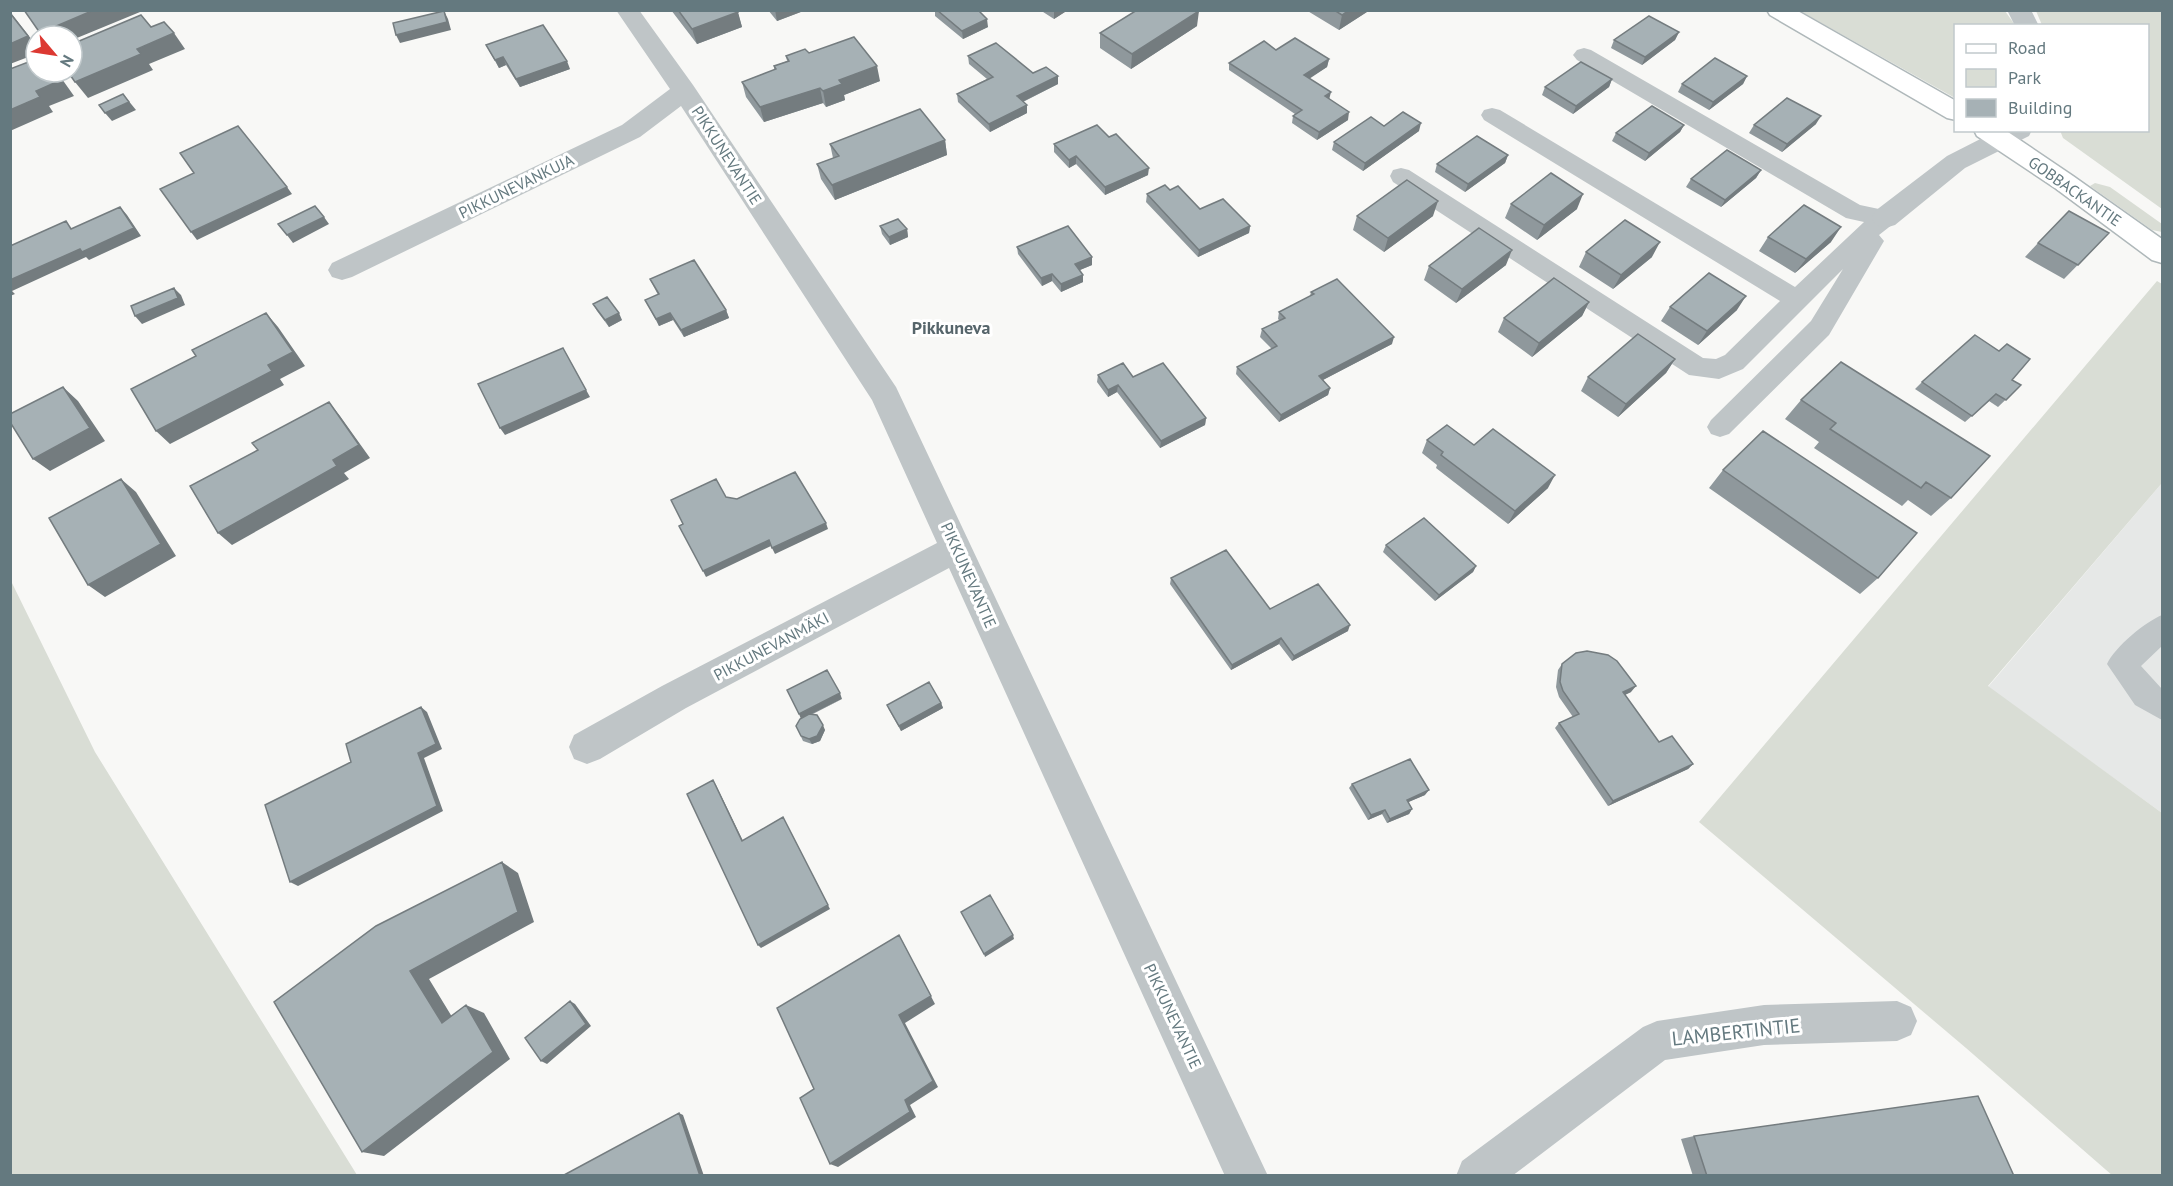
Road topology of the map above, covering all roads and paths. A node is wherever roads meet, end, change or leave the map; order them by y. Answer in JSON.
{"nodes":[{"id":1,"x":627,"y":10,"type":"edge"},
{"id":2,"x":1778,"y":10,"type":"edge"},
{"id":3,"x":2019,"y":10,"type":"edge"},
{"id":4,"x":2026,"y":24,"type":"edge"},
{"id":5,"x":1584,"y":55,"type":"dead end"},
{"id":6,"x":684,"y":91,"type":"junction"},
{"id":7,"x":1954,"y":111,"type":"edge"},
{"id":8,"x":1492,"y":115,"type":"dead end"},
{"id":9,"x":2002,"y":133,"type":"edge"},
{"id":10,"x":1401,"y":176,"type":"dead end"},
{"id":11,"x":1885,"y":218,"type":"junction"},
{"id":12,"x":2163,"y":253,"type":"edge"},
{"id":13,"x":342,"y":270,"type":"dead end"},
{"id":14,"x":1797,"y":300,"type":"junction"},
{"id":15,"x":1719,"y":427,"type":"dead end"},
{"id":16,"x":957,"y":548,"type":"junction"},
{"id":17,"x":2163,"y":628,"type":"edge"},
{"id":18,"x":2163,"y":706,"type":"edge"},
{"id":19,"x":587,"y":747,"type":"dead end"},
{"id":20,"x":1897,"y":1021,"type":"dead end"},
{"id":21,"x":1247,"y":1176,"type":"edge"},
{"id":22,"x":1477,"y":1176,"type":"edge"}],
"edges":[{"from":1,"to":6,"type":"street","name":"PIKKUNEVANTIE"},
{"from":2,"to":7,"type":"street"},
{"from":3,"to":4,"type":"street"},
{"from":5,"to":11,"type":"lane"},
{"from":6,"to":13,"type":"street","name":"PIKKUNEVANKUJA"},
{"from":6,"to":16,"type":"street","name":"PIKKUNEVANTIE"},
{"from":8,"to":14,"type":"lane"},
{"from":9,"to":11,"type":"street"},
{"from":9,"to":12,"type":"street","name":"GOBBACKANTIE"},
{"from":10,"to":14,"type":"lane"},
{"from":11,"to":14,"type":"lane"},
{"from":11,"to":15,"type":"lane"},
{"from":16,"to":19,"type":"street","name":"PIKKUNEVANMÄKI"},
{"from":16,"to":21,"type":"street","name":"PIKKUNEVANTIE"},
{"from":17,"to":18,"type":"lane"},
{"from":20,"to":22,"type":"street","name":"LAMBERTINTIE"}]}
